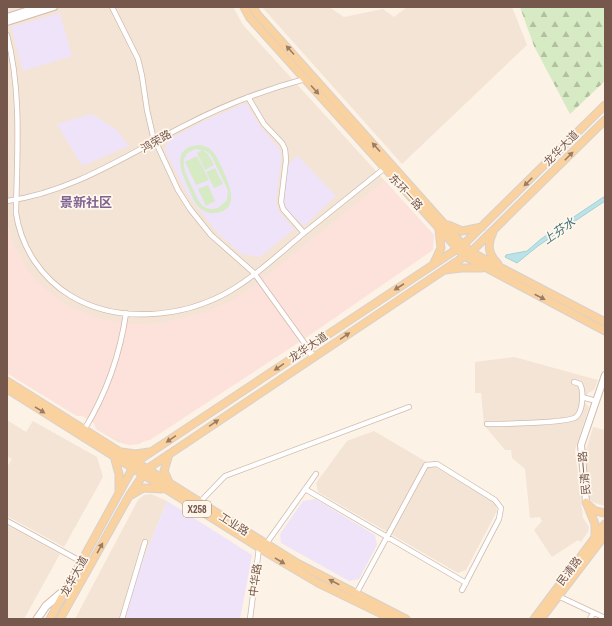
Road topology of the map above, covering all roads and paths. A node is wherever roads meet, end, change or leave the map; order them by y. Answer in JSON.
{"nodes":[{"id":1,"x":38,"y":7,"type":"edge"},
{"id":2,"x":54,"y":7,"type":"edge"},
{"id":3,"x":112,"y":7,"type":"edge"},
{"id":4,"x":244,"y":7,"type":"edge"},
{"id":5,"x":253,"y":7,"type":"edge"},
{"id":6,"x":7,"y":17,"type":"edge"},
{"id":7,"x":7,"y":22,"type":"edge"},
{"id":8,"x":7,"y":35,"type":"edge"},
{"id":9,"x":305,"y":79,"type":"junction"},
{"id":10,"x":248,"y":97,"type":"junction"},
{"id":11,"x":605,"y":105,"type":"edge"},
{"id":12,"x":605,"y":120,"type":"edge"},
{"id":13,"x":155,"y":142,"type":"junction"},
{"id":14,"x":391,"y":163,"type":"junction"},
{"id":15,"x":385,"y":168,"type":"junction"},
{"id":16,"x":16,"y":199,"type":"junction"},
{"id":17,"x":7,"y":201,"type":"edge"},
{"id":18,"x":441,"y":225,"type":"junction"},
{"id":19,"x":484,"y":226,"type":"junction"},
{"id":20,"x":496,"y":228,"type":"junction"},
{"id":21,"x":304,"y":233,"type":"junction"},
{"id":22,"x":460,"y":247,"type":"junction"},
{"id":23,"x":471,"y":252,"type":"junction"},
{"id":24,"x":464,"y":256,"type":"junction"},
{"id":25,"x":493,"y":262,"type":"junction"},
{"id":26,"x":432,"y":266,"type":"junction"},
{"id":27,"x":486,"y":269,"type":"junction"},
{"id":28,"x":442,"y":271,"type":"junction"},
{"id":29,"x":254,"y":273,"type":"junction"},
{"id":30,"x":126,"y":313,"type":"junction"},
{"id":31,"x":605,"y":322,"type":"edge"},
{"id":32,"x":605,"y":331,"type":"edge"},
{"id":33,"x":308,"y":348,"type":"junction"},
{"id":34,"x":313,"y":357,"type":"junction"},
{"id":35,"x":605,"y":375,"type":"edge"},
{"id":36,"x":7,"y":381,"type":"edge"},
{"id":37,"x":574,"y":382,"type":"dead end"},
{"id":38,"x":7,"y":389,"type":"edge"},
{"id":39,"x":582,"y":397,"type":"junction"},
{"id":40,"x":596,"y":401,"type":"junction"},
{"id":41,"x":410,"y":407,"type":"dead end"},
{"id":42,"x":487,"y":424,"type":"dead end"},
{"id":43,"x":84,"y":430,"type":"junction"},
{"id":44,"x":110,"y":447,"type":"junction"},
{"id":45,"x":153,"y":451,"type":"junction"},
{"id":46,"x":169,"y":454,"type":"junction"},
{"id":47,"x":114,"y":456,"type":"junction"},
{"id":48,"x":134,"y":465,"type":"junction"},
{"id":49,"x":144,"y":471,"type":"junction"},
{"id":50,"x":316,"y":474,"type":"dead end"},
{"id":51,"x":168,"y":487,"type":"junction"},
{"id":52,"x":305,"y":489,"type":"junction"},
{"id":53,"x":129,"y":496,"type":"junction"},
{"id":54,"x":118,"y":497,"type":"junction"},
{"id":55,"x":586,"y":502,"type":"junction"},
{"id":56,"x":199,"y":503,"type":"junction"},
{"id":57,"x":605,"y":513,"type":"edge"},
{"id":58,"x":7,"y":521,"type":"edge"},
{"id":59,"x":605,"y":524,"type":"edge"},
{"id":60,"x":387,"y":537,"type":"junction"},
{"id":61,"x":604,"y":537,"type":"edge"},
{"id":62,"x":594,"y":539,"type":"junction"},
{"id":63,"x":145,"y":542,"type":"dead end"},
{"id":64,"x":262,"y":546,"type":"junction"},
{"id":65,"x":82,"y":562,"type":"junction"},
{"id":66,"x":466,"y":582,"type":"junction"},
{"id":67,"x":68,"y":588,"type":"junction"},
{"id":68,"x":462,"y":590,"type":"dead end"},
{"id":69,"x":356,"y":594,"type":"junction"},
{"id":70,"x":558,"y":596,"type":"junction"},
{"id":71,"x":593,"y":612,"type":"junction"},
{"id":72,"x":605,"y":618,"type":"edge"},
{"id":73,"x":37,"y":619,"type":"edge"},
{"id":74,"x":50,"y":619,"type":"edge"},
{"id":75,"x":60,"y":619,"type":"edge"},
{"id":76,"x":122,"y":619,"type":"edge"},
{"id":77,"x":250,"y":619,"type":"edge"},
{"id":78,"x":392,"y":619,"type":"edge"},
{"id":79,"x":406,"y":619,"type":"edge"},
{"id":80,"x":534,"y":619,"type":"edge"},
{"id":81,"x":541,"y":619,"type":"edge"},
{"id":82,"x":590,"y":619,"type":"edge"}],
"edges":[{"from":1,"to":6,"type":"street"},
{"from":2,"to":7,"type":"street"},
{"from":3,"to":13,"type":"street"},
{"from":4,"to":9,"type":"main road","name":"东环一路"},
{"from":14,"to":5,"type":"main road","name":"东环一路","one_way":true},
{"from":8,"to":16,"type":"street"},
{"from":9,"to":10,"type":"street","name":"鸿荣路"},
{"from":9,"to":15,"type":"main road","name":"东环一路","one_way":true},
{"from":10,"to":13,"type":"street","name":"鸿荣路"},
{"from":10,"to":21,"type":"street"},
{"from":11,"to":19,"type":"main road","name":"龙华大道","one_way":true},
{"from":20,"to":12,"type":"main road","name":"龙华大道","one_way":true},
{"from":13,"to":16,"type":"street","name":"鸿荣路"},
{"from":13,"to":29,"type":"street"},
{"from":14,"to":15,"type":"street"},
{"from":14,"to":18,"type":"main road","name":"东环一路"},
{"from":15,"to":18,"type":"main road","name":"东环一路"},
{"from":15,"to":21,"type":"street"},
{"from":16,"to":17,"type":"street","name":"鸿荣路"},
{"from":16,"to":30,"type":"street"},
{"from":18,"to":19,"type":"main road"},
{"from":18,"to":22,"type":"main road","name":"东环一路"},
{"from":18,"to":26,"type":"main road"},
{"from":19,"to":22,"type":"main road","name":"龙华大道"},
{"from":20,"to":23,"type":"main road","name":"龙华大道"},
{"from":20,"to":25,"type":"main road"},
{"from":21,"to":29,"type":"street"},
{"from":22,"to":23,"type":"main road","name":"东环一路"},
{"from":22,"to":24,"type":"main road","name":"东环一路"},
{"from":22,"to":26,"type":"main road","name":"龙华大道"},
{"from":23,"to":24,"type":"main road","name":"龙华大道"},
{"from":23,"to":25,"type":"main road","name":"东环一路"},
{"from":24,"to":27,"type":"main road","name":"东环一路"},
{"from":24,"to":28,"type":"main road","name":"龙华大道"},
{"from":25,"to":31,"type":"main road","name":"东环一路"},
{"from":26,"to":33,"type":"main road","name":"龙华大道","one_way":true},
{"from":27,"to":28,"type":"main road"},
{"from":27,"to":32,"type":"main road","name":"东环一路","one_way":true},
{"from":34,"to":28,"type":"main road","name":"龙华大道","one_way":true},
{"from":29,"to":30,"type":"street"},
{"from":29,"to":33,"type":"street"},
{"from":30,"to":43,"type":"street"},
{"from":33,"to":34,"type":"street"},
{"from":33,"to":45,"type":"main road","name":"龙华大道","one_way":true},
{"from":46,"to":34,"type":"main road","name":"龙华大道","one_way":true},
{"from":35,"to":40,"type":"street","name":"民清一路"},
{"from":36,"to":43,"type":"main road","name":"工业路","number":"X258"},
{"from":37,"to":39,"type":"street"},
{"from":38,"to":47,"type":"main road","name":"工业路","number":"X258","one_way":true},
{"from":39,"to":40,"type":"street"},
{"from":39,"to":42,"type":"street"},
{"from":40,"to":55,"type":"street","name":"民清一路"},
{"from":41,"to":56,"type":"street"},
{"from":43,"to":44,"type":"main road","name":"工业路","number":"X258"},
{"from":44,"to":45,"type":"main road"},
{"from":44,"to":48,"type":"main road","name":"工业路","number":"X258"},
{"from":45,"to":48,"type":"main road","name":"龙华大道"},
{"from":46,"to":49,"type":"main road","name":"龙华大道"},
{"from":46,"to":51,"type":"main road"},
{"from":47,"to":48,"type":"main road","name":"工业路","number":"X258"},
{"from":47,"to":54,"type":"main road"},
{"from":48,"to":49,"type":"main road","name":"工业路","number":"X258"},
{"from":48,"to":54,"type":"main road","name":"龙华大道"},
{"from":49,"to":51,"type":"main road","name":"工业路","number":"X258"},
{"from":49,"to":53,"type":"main road","name":"龙华大道"},
{"from":50,"to":52,"type":"street"},
{"from":51,"to":53,"type":"main road"},
{"from":51,"to":56,"type":"main road","name":"工业路","number":"X258"},
{"from":51,"to":64,"type":"main road","name":"工业路","number":"X258"},
{"from":52,"to":60,"type":"street"},
{"from":52,"to":64,"type":"street"},
{"from":75,"to":53,"type":"main road","name":"龙华大道","one_way":true},
{"from":54,"to":65,"type":"main road","name":"龙华大道"},
{"from":55,"to":57,"type":"main road"},
{"from":55,"to":62,"type":"main road"},
{"from":56,"to":64,"type":"main road","name":"工业路","number":"X258"},
{"from":58,"to":65,"type":"street"},
{"from":59,"to":62,"type":"main road","name":"民清路"},
{"from":60,"to":66,"type":"street"},
{"from":60,"to":66,"type":"street"},
{"from":60,"to":69,"type":"street"},
{"from":61,"to":70,"type":"main road","name":"民清路"},
{"from":62,"to":80,"type":"main road","name":"民清路"},
{"from":63,"to":76,"type":"street"},
{"from":69,"to":64,"type":"main road","name":"工业路","number":"X258","one_way":true},
{"from":64,"to":77,"type":"street","name":"中华路"},
{"from":64,"to":78,"type":"main road","name":"工业路","number":"X258","one_way":true},
{"from":65,"to":67,"type":"main road","name":"龙华大道"},
{"from":66,"to":68,"type":"street"},
{"from":67,"to":73,"type":"main road"},
{"from":67,"to":74,"type":"main road","name":"龙华大道"},
{"from":69,"to":79,"type":"main road","name":"工业路","number":"X258"},
{"from":70,"to":71,"type":"street"},
{"from":70,"to":81,"type":"main road","name":"民清路"},
{"from":71,"to":72,"type":"street"},
{"from":71,"to":82,"type":"street"}]}
